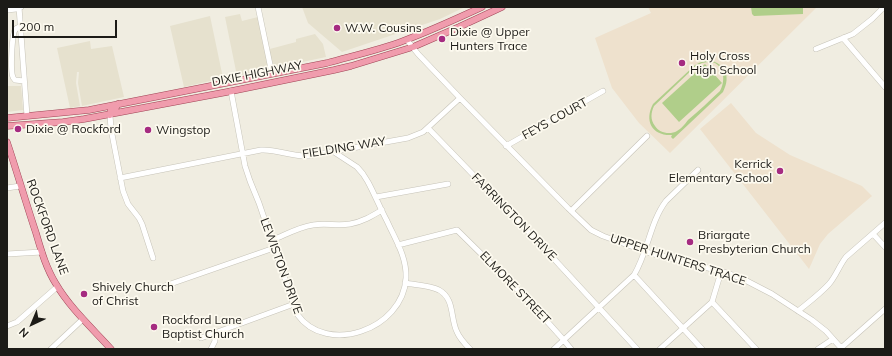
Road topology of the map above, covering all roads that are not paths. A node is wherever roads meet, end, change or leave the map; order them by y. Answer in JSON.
{"nodes":[{"id":1,"x":20,"y":7,"type":"edge"},
{"id":2,"x":258,"y":7,"type":"edge"},
{"id":3,"x":482,"y":7,"type":"edge"},
{"id":4,"x":496,"y":7,"type":"edge"},
{"id":5,"x":502,"y":7,"type":"edge"},
{"id":6,"x":884,"y":7,"type":"edge"},
{"id":7,"x":7,"y":10,"type":"edge"},
{"id":8,"x":484,"y":15,"type":"junction"},
{"id":9,"x":20,"y":27,"type":"junction"},
{"id":10,"x":843,"y":38,"type":"junction"},
{"id":11,"x":407,"y":40,"type":"junction"},
{"id":12,"x":413,"y":47,"type":"junction"},
{"id":13,"x":816,"y":50,"type":"dead end"},
{"id":14,"x":272,"y":74,"type":"junction"},
{"id":15,"x":238,"y":80,"type":"junction"},
{"id":16,"x":24,"y":81,"type":"junction"},
{"id":17,"x":250,"y":87,"type":"junction"},
{"id":18,"x":885,"y":87,"type":"edge"},
{"id":19,"x":231,"y":91,"type":"junction"},
{"id":20,"x":604,"y":91,"type":"dead end"},
{"id":21,"x":460,"y":98,"type":"junction"},
{"id":22,"x":118,"y":104,"type":"junction"},
{"id":23,"x":110,"y":115,"type":"junction"},
{"id":24,"x":27,"y":116,"type":"junction"},
{"id":25,"x":7,"y":118,"type":"edge"},
{"id":26,"x":7,"y":126,"type":"edge"},
{"id":27,"x":428,"y":128,"type":"junction"},
{"id":28,"x":647,"y":136,"type":"dead end"},
{"id":29,"x":7,"y":142,"type":"edge"},
{"id":30,"x":506,"y":146,"type":"junction"},
{"id":31,"x":334,"y":152,"type":"junction"},
{"id":32,"x":243,"y":153,"type":"junction"},
{"id":33,"x":698,"y":170,"type":"dead end"},
{"id":34,"x":120,"y":178,"type":"junction"},
{"id":35,"x":448,"y":184,"type":"dead end"},
{"id":36,"x":20,"y":186,"type":"junction"},
{"id":37,"x":7,"y":188,"type":"edge"},
{"id":38,"x":376,"y":197,"type":"junction"},
{"id":39,"x":382,"y":210,"type":"junction"},
{"id":40,"x":571,"y":211,"type":"junction"},
{"id":41,"x":885,"y":223,"type":"edge"},
{"id":42,"x":873,"y":234,"type":"junction"},
{"id":43,"x":272,"y":240,"type":"junction"},
{"id":44,"x":398,"y":245,"type":"junction"},
{"id":45,"x":885,"y":247,"type":"edge"},
{"id":46,"x":274,"y":248,"type":"junction"},
{"id":47,"x":645,"y":251,"type":"junction"},
{"id":48,"x":42,"y":252,"type":"junction"},
{"id":49,"x":7,"y":254,"type":"edge"},
{"id":50,"x":153,"y":258,"type":"dead end"},
{"id":51,"x":721,"y":272,"type":"junction"},
{"id":52,"x":634,"y":275,"type":"junction"},
{"id":53,"x":405,"y":284,"type":"junction"},
{"id":54,"x":57,"y":287,"type":"junction"},
{"id":55,"x":156,"y":289,"type":"dead end"},
{"id":56,"x":712,"y":302,"type":"junction"},
{"id":57,"x":294,"y":304,"type":"junction"},
{"id":58,"x":599,"y":308,"type":"junction"},
{"id":59,"x":885,"y":309,"type":"edge"},
{"id":60,"x":798,"y":311,"type":"junction"},
{"id":61,"x":83,"y":319,"type":"junction"},
{"id":62,"x":7,"y":326,"type":"edge"},
{"id":63,"x":683,"y":328,"type":"junction"},
{"id":64,"x":214,"y":333,"type":"junction"},
{"id":65,"x":200,"y":338,"type":"dead end"},
{"id":66,"x":833,"y":339,"type":"junction"},
{"id":67,"x":564,"y":340,"type":"junction"},
{"id":68,"x":842,"y":348,"type":"edge"},
{"id":69,"x":51,"y":349,"type":"edge"},
{"id":70,"x":111,"y":349,"type":"edge"},
{"id":71,"x":212,"y":349,"type":"edge"},
{"id":72,"x":470,"y":349,"type":"edge"},
{"id":73,"x":554,"y":349,"type":"edge"},
{"id":74,"x":571,"y":349,"type":"edge"},
{"id":75,"x":637,"y":349,"type":"edge"},
{"id":76,"x":660,"y":349,"type":"edge"},
{"id":77,"x":702,"y":349,"type":"edge"},
{"id":78,"x":756,"y":349,"type":"edge"},
{"id":79,"x":818,"y":349,"type":"edge"}],
"edges":[{"from":1,"to":7,"type":"street"},
{"from":1,"to":9,"type":"street"},
{"from":2,"to":14,"type":"street"},
{"from":3,"to":11,"type":"main road","name":"DIXIE HIGHWAY"},
{"from":4,"to":8,"type":"main road"},
{"from":5,"to":8,"type":"main road","name":"DIXIE HIGHWAY"},
{"from":6,"to":10,"type":"street"},
{"from":8,"to":12,"type":"main road","name":"DIXIE HIGHWAY"},
{"from":9,"to":16,"type":"street"},
{"from":9,"to":16,"type":"street"},
{"from":10,"to":13,"type":"street"},
{"from":10,"to":18,"type":"street"},
{"from":11,"to":12,"type":"street","name":"UPPER HUNTERS TRACE"},
{"from":11,"to":14,"type":"main road","name":"DIXIE HIGHWAY"},
{"from":12,"to":17,"type":"main road","name":"DIXIE HIGHWAY"},
{"from":12,"to":21,"type":"street","name":"UPPER HUNTERS TRACE"},
{"from":14,"to":15,"type":"main road","name":"DIXIE HIGHWAY"},
{"from":14,"to":17,"type":"main road"},
{"from":15,"to":19,"type":"main road"},
{"from":15,"to":22,"type":"main road","name":"DIXIE HIGHWAY"},
{"from":16,"to":24,"type":"street"},
{"from":17,"to":19,"type":"main road","name":"DIXIE HIGHWAY"},
{"from":19,"to":23,"type":"main road","name":"DIXIE HIGHWAY"},
{"from":19,"to":32,"type":"street","name":"LEWISTON DRIVE"},
{"from":20,"to":30,"type":"street","name":"FEYS COURT"},
{"from":21,"to":27,"type":"street","name":"FIELDING WAY"},
{"from":21,"to":30,"type":"street","name":"UPPER HUNTERS TRACE"},
{"from":22,"to":23,"type":"main road"},
{"from":22,"to":24,"type":"main road","name":"DIXIE HIGHWAY"},
{"from":23,"to":26,"type":"main road","name":"DIXIE HIGHWAY"},
{"from":23,"to":34,"type":"street"},
{"from":24,"to":25,"type":"main road","name":"DIXIE HIGHWAY"},
{"from":27,"to":31,"type":"street","name":"FIELDING WAY"},
{"from":27,"to":58,"type":"street","name":"FARRINGTON DRIVE"},
{"from":28,"to":40,"type":"street"},
{"from":29,"to":36,"type":"main road","name":"ROCKFORD LANE"},
{"from":30,"to":40,"type":"street","name":"UPPER HUNTERS TRACE"},
{"from":31,"to":32,"type":"street","name":"FIELDING WAY"},
{"from":31,"to":38,"type":"street","name":"LEWISTON DRIVE"},
{"from":32,"to":34,"type":"street","name":"FIELDING WAY"},
{"from":32,"to":43,"type":"street","name":"LEWISTON DRIVE"},
{"from":33,"to":47,"type":"street"},
{"from":34,"to":50,"type":"street"},
{"from":35,"to":38,"type":"street"},
{"from":36,"to":37,"type":"street"},
{"from":36,"to":48,"type":"main road","name":"ROCKFORD LANE"},
{"from":38,"to":39,"type":"street","name":"LEWISTON DRIVE"},
{"from":39,"to":43,"type":"street"},
{"from":39,"to":44,"type":"street","name":"LEWISTON DRIVE"},
{"from":40,"to":47,"type":"street","name":"UPPER HUNTERS TRACE"},
{"from":41,"to":42,"type":"street"},
{"from":42,"to":45,"type":"street"},
{"from":42,"to":60,"type":"street"},
{"from":43,"to":46,"type":"street","name":"LEWISTON DRIVE"},
{"from":44,"to":53,"type":"street","name":"LEWISTON DRIVE"},
{"from":44,"to":67,"type":"street","name":"ELMORE STREET"},
{"from":46,"to":55,"type":"street"},
{"from":46,"to":57,"type":"street","name":"LEWISTON DRIVE"},
{"from":47,"to":51,"type":"street","name":"UPPER HUNTERS TRACE"},
{"from":47,"to":52,"type":"street"},
{"from":48,"to":49,"type":"street"},
{"from":48,"to":54,"type":"main road","name":"ROCKFORD LANE"},
{"from":51,"to":56,"type":"street"},
{"from":51,"to":60,"type":"street","name":"UPPER HUNTERS TRACE"},
{"from":52,"to":58,"type":"street"},
{"from":52,"to":63,"type":"street"},
{"from":53,"to":57,"type":"street","name":"LEWISTON DRIVE"},
{"from":53,"to":72,"type":"street"},
{"from":54,"to":61,"type":"main road","name":"ROCKFORD LANE"},
{"from":54,"to":62,"type":"street"},
{"from":56,"to":63,"type":"street"},
{"from":56,"to":78,"type":"street"},
{"from":57,"to":64,"type":"street"},
{"from":58,"to":67,"type":"street"},
{"from":58,"to":75,"type":"street","name":"FARRINGTON DRIVE"},
{"from":59,"to":68,"type":"street"},
{"from":60,"to":66,"type":"street","name":"UPPER HUNTERS TRACE"},
{"from":61,"to":69,"type":"street"},
{"from":61,"to":70,"type":"main road","name":"ROCKFORD LANE"},
{"from":63,"to":76,"type":"street"},
{"from":63,"to":77,"type":"street"},
{"from":64,"to":65,"type":"street"},
{"from":64,"to":71,"type":"street"},
{"from":66,"to":68,"type":"street","name":"UPPER HUNTERS TRACE"},
{"from":66,"to":79,"type":"street"},
{"from":67,"to":73,"type":"street"},
{"from":67,"to":74,"type":"street","name":"ELMORE STREET"}]}
